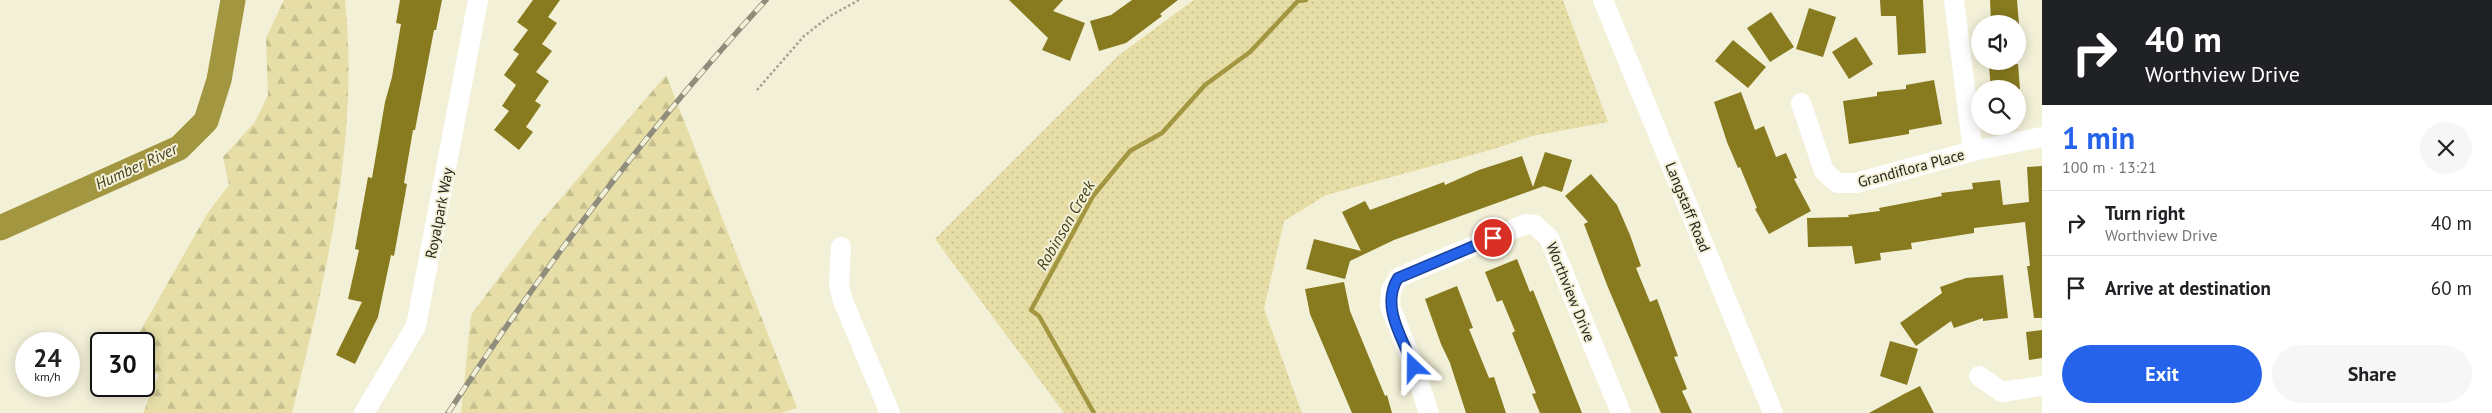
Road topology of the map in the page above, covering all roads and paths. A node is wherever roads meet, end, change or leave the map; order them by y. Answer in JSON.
{"nodes":[{"id":1,"x":478,"y":0,"type":"edge"},
{"id":2,"x":859,"y":0,"type":"edge"},
{"id":3,"x":1603,"y":0,"type":"edge"},
{"id":4,"x":1954,"y":0,"type":"edge"},
{"id":5,"x":757,"y":90,"type":"dead end"},
{"id":6,"x":1801,"y":104,"type":"dead end"},
{"id":7,"x":2042,"y":137,"type":"edge"},
{"id":8,"x":1973,"y":152,"type":"junction"},
{"id":9,"x":841,"y":247,"type":"dead end"},
{"id":10,"x":1979,"y":376,"type":"dead end"},
{"id":11,"x":2042,"y":386,"type":"edge"},
{"id":12,"x":364,"y":413,"type":"edge"},
{"id":13,"x":890,"y":413,"type":"edge"},
{"id":14,"x":1430,"y":413,"type":"edge"},
{"id":15,"x":1621,"y":413,"type":"edge"},
{"id":16,"x":1773,"y":413,"type":"edge"}],
"edges":[{"from":1,"to":12,"type":"street","name":"Royalpark Way"},
{"from":2,"to":5,"type":"path"},
{"from":3,"to":16,"type":"street","name":"Langstaff Road"},
{"from":4,"to":8,"type":"street"},
{"from":6,"to":8,"type":"street","name":"Grandiflora Place"},
{"from":7,"to":8,"type":"street","name":"Grandiflora Place"},
{"from":9,"to":13,"type":"street"},
{"from":10,"to":11,"type":"street"},
{"from":14,"to":15,"type":"street","name":"Worthview Drive"}]}
